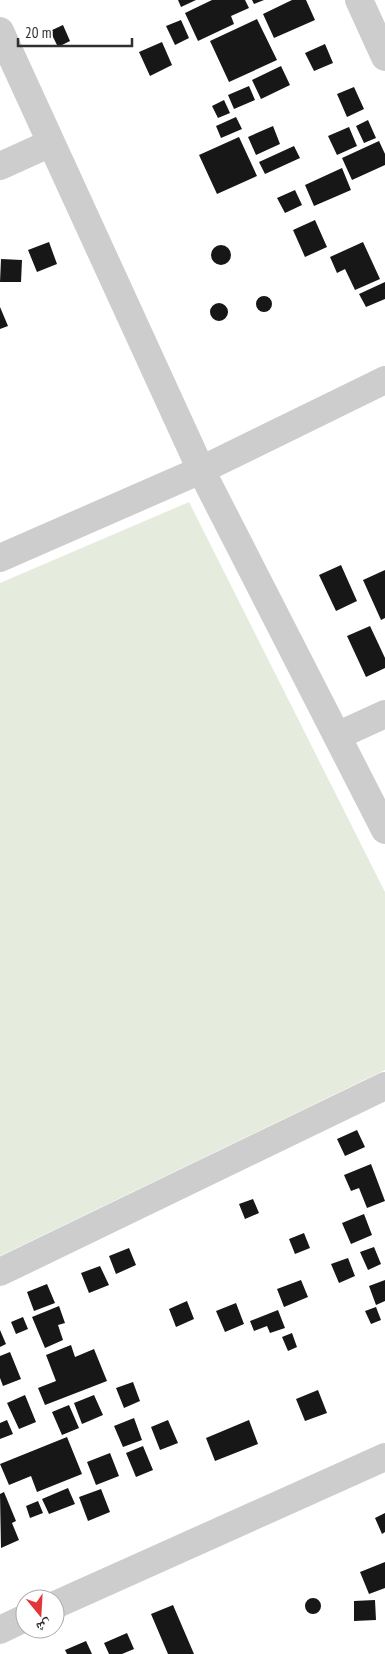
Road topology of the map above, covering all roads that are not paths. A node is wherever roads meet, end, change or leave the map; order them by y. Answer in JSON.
{"nodes":[{"id":1,"x":360,"y":0,"type":"edge"},
{"id":2,"x":0,"y":31,"type":"edge"},
{"id":3,"x":385,"y":57,"type":"edge"},
{"id":4,"x":51,"y":143,"type":"junction"},
{"id":5,"x":0,"y":166,"type":"edge"},
{"id":6,"x":385,"y":380,"type":"edge"},
{"id":7,"x":202,"y":470,"type":"junction"},
{"id":8,"x":0,"y":558,"type":"edge"},
{"id":9,"x":385,"y":714,"type":"edge"},
{"id":10,"x":337,"y":736,"type":"junction"},
{"id":11,"x":385,"y":830,"type":"edge"},
{"id":12,"x":385,"y":1086,"type":"edge"},
{"id":13,"x":0,"y":1272,"type":"edge"},
{"id":14,"x":385,"y":1457,"type":"edge"},
{"id":15,"x":65,"y":1601,"type":"edge"},
{"id":16,"x":15,"y":1623,"type":"edge"},
{"id":17,"x":0,"y":1630,"type":"edge"}],
"edges":[{"from":1,"to":3,"type":"street"},
{"from":2,"to":4,"type":"street"},
{"from":4,"to":5,"type":"street"},
{"from":4,"to":7,"type":"street"},
{"from":6,"to":7,"type":"street"},
{"from":7,"to":8,"type":"street"},
{"from":7,"to":10,"type":"street"},
{"from":9,"to":10,"type":"street"},
{"from":10,"to":11,"type":"street"},
{"from":12,"to":13,"type":"street"},
{"from":14,"to":15,"type":"street"},
{"from":16,"to":17,"type":"street"}]}
